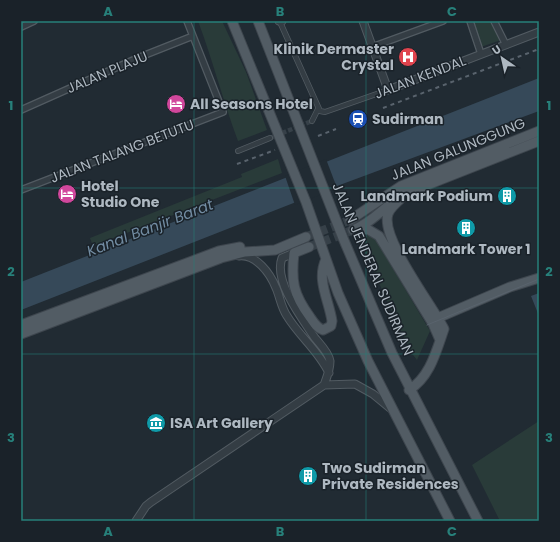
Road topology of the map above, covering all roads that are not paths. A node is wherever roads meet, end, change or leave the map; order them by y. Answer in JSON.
{"nodes":[{"id":1,"x":34,"y":21,"type":"edge"},
{"id":2,"x":187,"y":21,"type":"edge"},
{"id":3,"x":232,"y":21,"type":"edge"},
{"id":4,"x":258,"y":21,"type":"edge"},
{"id":5,"x":280,"y":21,"type":"edge"},
{"id":6,"x":363,"y":21,"type":"edge"},
{"id":7,"x":443,"y":21,"type":"edge"},
{"id":8,"x":470,"y":21,"type":"edge"},
{"id":9,"x":494,"y":21,"type":"edge"},
{"id":10,"x":427,"y":24,"type":"edge"},
{"id":11,"x":21,"y":27,"type":"edge"},
{"id":12,"x":539,"y":32,"type":"edge"},
{"id":13,"x":193,"y":36,"type":"junction"},
{"id":14,"x":506,"y":45,"type":"junction"},
{"id":15,"x":372,"y":47,"type":"junction"},
{"id":16,"x":481,"y":54,"type":"junction"},
{"id":17,"x":388,"y":90,"type":"junction"},
{"id":18,"x":21,"y":110,"type":"edge"},
{"id":19,"x":320,"y":111,"type":"junction"},
{"id":20,"x":312,"y":122,"type":"tunnel mouth"},
{"id":21,"x":539,"y":131,"type":"edge"},
{"id":22,"x":270,"y":138,"type":"tunnel mouth"},
{"id":23,"x":539,"y":141,"type":"edge"},
{"id":24,"x":238,"y":151,"type":"dead end"},
{"id":25,"x":21,"y":190,"type":"edge"},
{"id":26,"x":407,"y":193,"type":"junction"},
{"id":27,"x":350,"y":220,"type":"tunnel mouth"},
{"id":28,"x":306,"y":237,"type":"tunnel mouth"},
{"id":29,"x":285,"y":246,"type":"junction"},
{"id":30,"x":309,"y":248,"type":"tunnel mouth"},
{"id":31,"x":294,"y":253,"type":"junction"},
{"id":32,"x":207,"y":255,"type":"junction"},
{"id":33,"x":221,"y":258,"type":"junction"},
{"id":34,"x":326,"y":259,"type":"junction"},
{"id":35,"x":539,"y":278,"type":"edge"},
{"id":36,"x":434,"y":319,"type":"junction"},
{"id":37,"x":21,"y":325,"type":"edge"},
{"id":38,"x":21,"y":334,"type":"edge"},
{"id":39,"x":329,"y":373,"type":"junction"},
{"id":40,"x":324,"y":385,"type":"junction"},
{"id":41,"x":409,"y":390,"type":"junction"},
{"id":42,"x":390,"y":408,"type":"junction"},
{"id":43,"x":136,"y":521,"type":"edge"},
{"id":44,"x":450,"y":521,"type":"edge"},
{"id":45,"x":478,"y":521,"type":"edge"}],
"edges":[{"from":1,"to":11,"type":"street"},
{"from":2,"to":13,"type":"street"},
{"from":3,"to":34,"type":"main road"},
{"from":4,"to":41,"type":"main road","name":"JALAN JENDERAL SUDIRMAN"},
{"from":5,"to":19,"type":"street"},
{"from":6,"to":15,"type":"street"},
{"from":7,"to":10,"type":"street"},
{"from":8,"to":16,"type":"street"},
{"from":9,"to":14,"type":"street"},
{"from":10,"to":15,"type":"street"},
{"from":12,"to":14,"type":"street","name":"JALAN KENDAL"},
{"from":13,"to":18,"type":"street","name":"JALAN PLAJU"},
{"from":13,"to":25,"type":"street","name":"JALAN TALANG BETUTU"},
{"from":14,"to":16,"type":"street","name":"JALAN KENDAL"},
{"from":15,"to":17,"type":"street"},
{"from":16,"to":17,"type":"street","name":"JALAN KENDAL"},
{"from":17,"to":19,"type":"street","name":"JALAN KENDAL"},
{"from":19,"to":20,"type":"street"},
{"from":21,"to":27,"type":"main road","name":"JALAN GALUNGGUNG"},
{"from":22,"to":24,"type":"street"},
{"from":23,"to":26,"type":"main road","name":"JALAN GALUNGGUNG"},
{"from":26,"to":36,"type":"main road","name":"JALAN GALUNGGUNG"},
{"from":26,"to":36,"type":"main road","name":"JALAN GALUNGGUNG"},
{"from":28,"to":29,"type":"main road"},
{"from":29,"to":32,"type":"main road"},
{"from":29,"to":33,"type":"main road"},
{"from":30,"to":31,"type":"main road"},
{"from":31,"to":34,"type":"main road"},
{"from":31,"to":39,"type":"street"},
{"from":32,"to":33,"type":"street"},
{"from":32,"to":37,"type":"main road"},
{"from":33,"to":38,"type":"main road"},
{"from":33,"to":39,"type":"street"},
{"from":34,"to":42,"type":"main road"},
{"from":35,"to":36,"type":"main road"},
{"from":36,"to":41,"type":"main road","name":"JALAN GALUNGGUNG"},
{"from":39,"to":40,"type":"street"},
{"from":40,"to":42,"type":"street"},
{"from":40,"to":43,"type":"street"},
{"from":41,"to":45,"type":"main road","name":"JALAN JENDERAL SUDIRMAN"},
{"from":42,"to":44,"type":"main road"}]}
